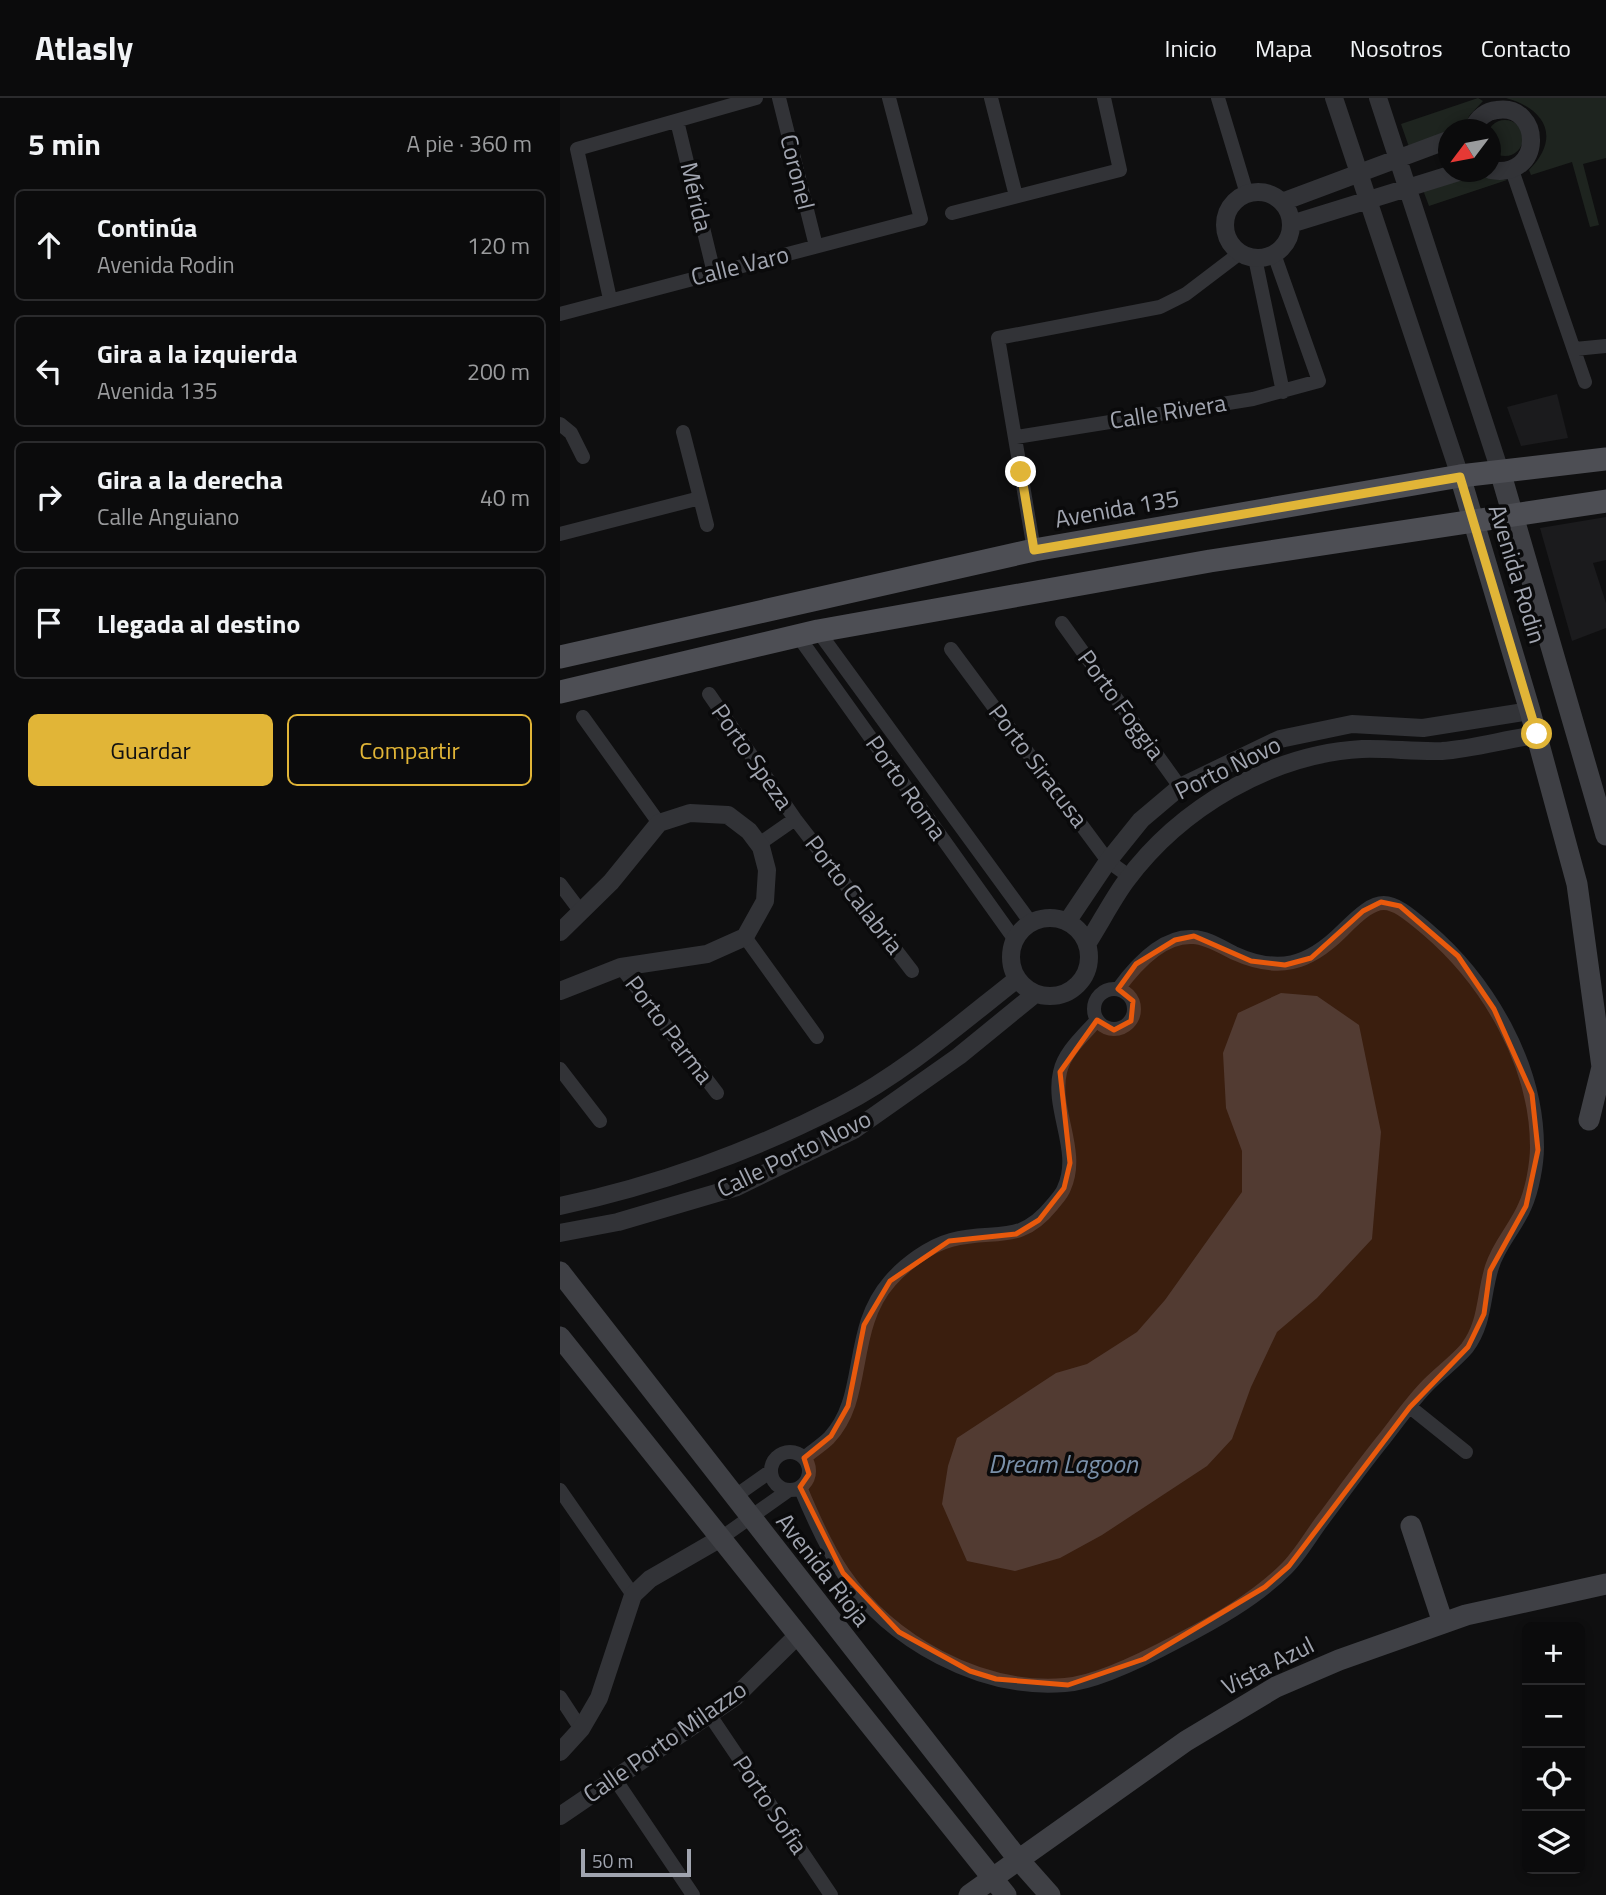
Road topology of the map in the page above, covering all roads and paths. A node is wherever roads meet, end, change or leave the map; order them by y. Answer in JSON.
{"nodes":[{"id":1,"x":756,"y":98,"type":"edge"},
{"id":2,"x":779,"y":98,"type":"edge"},
{"id":3,"x":889,"y":98,"type":"edge"},
{"id":4,"x":991,"y":98,"type":"edge"},
{"id":5,"x":1104,"y":98,"type":"edge"},
{"id":6,"x":1218,"y":98,"type":"edge"},
{"id":7,"x":1334,"y":98,"type":"edge"},
{"id":8,"x":1378,"y":98,"type":"edge"},
{"id":9,"x":1490,"y":104,"type":"edge"},
{"id":10,"x":1480,"y":119,"type":"edge"},
{"id":11,"x":677,"y":121,"type":"junction"},
{"id":12,"x":1438,"y":144,"type":"edge"},
{"id":13,"x":1398,"y":159,"type":"junction"},
{"id":14,"x":1501,"y":170,"type":"edge"},
{"id":15,"x":1511,"y":170,"type":"junction"},
{"id":16,"x":1359,"y":173,"type":"junction"},
{"id":17,"x":1438,"y":179,"type":"edge"},
{"id":18,"x":1407,"y":188,"type":"junction"},
{"id":19,"x":1247,"y":194,"type":"junction"},
{"id":20,"x":1016,"y":196,"type":"junction"},
{"id":21,"x":1368,"y":200,"type":"junction"},
{"id":22,"x":1282,"y":202,"type":"junction"},
{"id":23,"x":952,"y":213,"type":"dead end"},
{"id":24,"x":1291,"y":224,"type":"junction"},
{"id":25,"x":816,"y":246,"type":"junction"},
{"id":26,"x":1274,"y":254,"type":"junction"},
{"id":27,"x":1248,"y":256,"type":"junction"},
{"id":28,"x":714,"y":273,"type":"junction"},
{"id":29,"x":610,"y":299,"type":"junction"},
{"id":30,"x":560,"y":314,"type":"edge"},
{"id":31,"x":1606,"y":346,"type":"edge"},
{"id":32,"x":1575,"y":349,"type":"junction"},
{"id":33,"x":1584,"y":382,"type":"dead end"},
{"id":34,"x":1283,"y":392,"type":"junction"},
{"id":35,"x":560,"y":425,"type":"edge"},
{"id":36,"x":683,"y":432,"type":"dead end"},
{"id":37,"x":1016,"y":437,"type":"junction"},
{"id":38,"x":583,"y":457,"type":"dead end"},
{"id":39,"x":1606,"y":459,"type":"edge"},
{"id":40,"x":1500,"y":471,"type":"junction"},
{"id":41,"x":1460,"y":477,"type":"junction"},
{"id":42,"x":700,"y":498,"type":"junction"},
{"id":43,"x":1606,"y":501,"type":"edge"},
{"id":44,"x":1514,"y":513,"type":"junction"},
{"id":45,"x":1474,"y":520,"type":"junction"},
{"id":46,"x":707,"y":525,"type":"dead end"},
{"id":47,"x":560,"y":534,"type":"edge"},
{"id":48,"x":1034,"y":550,"type":"junction"},
{"id":49,"x":1062,"y":623,"type":"dead end"},
{"id":50,"x":808,"y":633,"type":"junction"},
{"id":51,"x":951,"y":649,"type":"dead end"},
{"id":52,"x":560,"y":657,"type":"edge"},
{"id":53,"x":846,"y":669,"type":"junction"},
{"id":54,"x":829,"y":680,"type":"junction"},
{"id":55,"x":560,"y":692,"type":"edge"},
{"id":56,"x":709,"y":694,"type":"dead end"},
{"id":57,"x":1531,"y":711,"type":"junction"},
{"id":58,"x":583,"y":717,"type":"dead end"},
{"id":59,"x":1537,"y":734,"type":"junction"},
{"id":60,"x":1180,"y":787,"type":"junction"},
{"id":61,"x":795,"y":820,"type":"junction"},
{"id":62,"x":659,"y":822,"type":"junction"},
{"id":63,"x":1606,"y":835,"type":"edge"},
{"id":64,"x":759,"y":844,"type":"junction"},
{"id":65,"x":1108,"y":861,"type":"junction"},
{"id":66,"x":1130,"y":877,"type":"junction"},
{"id":67,"x":560,"y":884,"type":"edge"},
{"id":68,"x":581,"y":912,"type":"junction"},
{"id":69,"x":1067,"y":922,"type":"junction"},
{"id":70,"x":1031,"y":923,"type":"junction"},
{"id":71,"x":560,"y":932,"type":"edge"},
{"id":72,"x":745,"y":937,"type":"junction"},
{"id":73,"x":1015,"y":940,"type":"junction"},
{"id":74,"x":1087,"y":944,"type":"junction"},
{"id":75,"x":621,"y":967,"type":"junction"},
{"id":76,"x":912,"y":971,"type":"dead end"},
{"id":77,"x":1017,"y":979,"type":"junction"},
{"id":78,"x":1118,"y":989,"type":"junction"},
{"id":79,"x":560,"y":991,"type":"edge"},
{"id":80,"x":1035,"y":994,"type":"junction"},
{"id":81,"x":1097,"y":1020,"type":"junction"},
{"id":82,"x":817,"y":1037,"type":"dead end"},
{"id":83,"x":560,"y":1069,"type":"edge"},
{"id":84,"x":1605,"y":1069,"type":"edge"},
{"id":85,"x":716,"y":1093,"type":"dead end"},
{"id":86,"x":600,"y":1121,"type":"dead end"},
{"id":87,"x":1589,"y":1121,"type":"dead end"},
{"id":88,"x":560,"y":1206,"type":"edge"},
{"id":89,"x":560,"y":1233,"type":"edge"},
{"id":90,"x":560,"y":1272,"type":"edge"},
{"id":91,"x":560,"y":1337,"type":"edge"},
{"id":92,"x":1410,"y":1407,"type":"junction"},
{"id":93,"x":1466,"y":1452,"type":"dead end"},
{"id":94,"x":804,"y":1458,"type":"junction"},
{"id":95,"x":771,"y":1471,"type":"junction"},
{"id":96,"x":795,"y":1489,"type":"junction"},
{"id":97,"x":560,"y":1490,"type":"edge"},
{"id":98,"x":734,"y":1497,"type":"junction"},
{"id":99,"x":749,"y":1518,"type":"junction"},
{"id":100,"x":1411,"y":1526,"type":"dead end"},
{"id":101,"x":721,"y":1538,"type":"junction"},
{"id":102,"x":1606,"y":1584,"type":"edge"},
{"id":103,"x":633,"y":1595,"type":"junction"},
{"id":104,"x":1443,"y":1623,"type":"junction"},
{"id":105,"x":798,"y":1636,"type":"junction"},
{"id":106,"x":560,"y":1697,"type":"edge"},
{"id":107,"x":709,"y":1714,"type":"junction"},
{"id":108,"x":581,"y":1729,"type":"junction"},
{"id":109,"x":560,"y":1752,"type":"edge"},
{"id":110,"x":615,"y":1779,"type":"junction"},
{"id":111,"x":560,"y":1816,"type":"edge"},
{"id":112,"x":1018,"y":1859,"type":"junction"},
{"id":113,"x":992,"y":1878,"type":"junction"},
{"id":114,"x":693,"y":1895,"type":"edge"},
{"id":115,"x":831,"y":1895,"type":"edge"},
{"id":116,"x":969,"y":1895,"type":"edge"},
{"id":117,"x":1006,"y":1895,"type":"edge"},
{"id":118,"x":1051,"y":1895,"type":"edge"}],
"edges":[{"from":1,"to":11,"type":"street"},
{"from":2,"to":25,"type":"street","name":"Coronel"},
{"from":3,"to":25,"type":"street","name":"Calle Varo"},
{"from":4,"to":20,"type":"street"},
{"from":5,"to":20,"type":"street"},
{"from":6,"to":19,"type":"street"},
{"from":7,"to":16,"type":"street","name":"Avenida Rodin"},
{"from":8,"to":13,"type":"street","name":"Avenida Rodin"},
{"from":9,"to":10,"type":"street"},
{"from":9,"to":15,"type":"street"},
{"from":11,"to":28,"type":"street","name":"Mérida"},
{"from":11,"to":29,"type":"street"},
{"from":12,"to":13,"type":"street"},
{"from":13,"to":16,"type":"street"},
{"from":13,"to":18,"type":"street","name":"Avenida Rodin"},
{"from":14,"to":15,"type":"street"},
{"from":15,"to":32,"type":"street"},
{"from":16,"to":21,"type":"street","name":"Avenida Rodin"},
{"from":16,"to":22,"type":"street"},
{"from":17,"to":18,"type":"street"},
{"from":18,"to":21,"type":"street"},
{"from":18,"to":40,"type":"street","name":"Avenida Rodin"},
{"from":19,"to":22,"type":"street"},
{"from":19,"to":27,"type":"street"},
{"from":20,"to":23,"type":"street"},
{"from":21,"to":24,"type":"street"},
{"from":21,"to":41,"type":"street","name":"Avenida Rodin"},
{"from":22,"to":24,"type":"street"},
{"from":24,"to":26,"type":"street"},
{"from":25,"to":28,"type":"street","name":"Calle Varo"},
{"from":26,"to":27,"type":"street"},
{"from":26,"to":34,"type":"street","name":"Calle Rivera"},
{"from":27,"to":34,"type":"street"},
{"from":27,"to":37,"type":"street"},
{"from":28,"to":29,"type":"street","name":"Calle Varo"},
{"from":29,"to":30,"type":"street","name":"Calle Varo"},
{"from":31,"to":32,"type":"street"},
{"from":32,"to":33,"type":"street"},
{"from":34,"to":37,"type":"street","name":"Calle Rivera"},
{"from":35,"to":38,"type":"street"},
{"from":36,"to":42,"type":"street"},
{"from":37,"to":48,"type":"street"},
{"from":39,"to":40,"type":"main road","name":"Avenida 135"},
{"from":40,"to":41,"type":"main road","name":"Avenida 135"},
{"from":40,"to":44,"type":"main road","name":"Avenida Rodin"},
{"from":41,"to":45,"type":"main road","name":"Avenida Rodin"},
{"from":41,"to":48,"type":"main road","name":"Avenida 135"},
{"from":42,"to":46,"type":"street"},
{"from":42,"to":47,"type":"street"},
{"from":43,"to":44,"type":"main road"},
{"from":44,"to":45,"type":"main road"},
{"from":44,"to":63,"type":"main road","name":"Avenida Rodin"},
{"from":45,"to":50,"type":"main road"},
{"from":45,"to":57,"type":"main road","name":"Avenida Rodin"},
{"from":48,"to":52,"type":"main road","name":"Avenida 135"},
{"from":49,"to":60,"type":"street","name":"Porto Foggia"},
{"from":50,"to":53,"type":"street","name":"Porto Roma"},
{"from":50,"to":54,"type":"street","name":"Porto Roma"},
{"from":50,"to":55,"type":"main road"},
{"from":51,"to":65,"type":"street","name":"Porto Siracusa"},
{"from":53,"to":54,"type":"street"},
{"from":53,"to":70,"type":"street","name":"Porto Roma"},
{"from":54,"to":73,"type":"street","name":"Porto Roma"},
{"from":56,"to":61,"type":"street","name":"Porto Speza"},
{"from":57,"to":59,"type":"main road","name":"Avenida Rodin"},
{"from":57,"to":60,"type":"street","name":"Porto Novo"},
{"from":58,"to":62,"type":"street"},
{"from":59,"to":66,"type":"street","name":"Porto Novo"},
{"from":59,"to":84,"type":"main road","name":"Avenida Rodin"},
{"from":60,"to":65,"type":"street","name":"Porto Novo"},
{"from":61,"to":64,"type":"street"},
{"from":61,"to":76,"type":"street","name":"Porto Calabria"},
{"from":62,"to":64,"type":"street"},
{"from":62,"to":68,"type":"street"},
{"from":64,"to":72,"type":"street"},
{"from":65,"to":66,"type":"street","name":"Porto Siracusa"},
{"from":65,"to":69,"type":"street","name":"Porto Novo"},
{"from":66,"to":74,"type":"street","name":"Porto Novo"},
{"from":67,"to":68,"type":"street"},
{"from":68,"to":71,"type":"street"},
{"from":69,"to":70,"type":"street"},
{"from":69,"to":74,"type":"street"},
{"from":70,"to":73,"type":"street"},
{"from":72,"to":75,"type":"street"},
{"from":72,"to":82,"type":"street"},
{"from":73,"to":77,"type":"street"},
{"from":74,"to":80,"type":"street"},
{"from":75,"to":79,"type":"street"},
{"from":75,"to":85,"type":"street","name":"Porto Parma"},
{"from":77,"to":80,"type":"street"},
{"from":77,"to":88,"type":"street","name":"Calle Porto Novo"},
{"from":78,"to":81,"type":"street"},
{"from":78,"to":81,"type":"street"},
{"from":78,"to":92,"type":"street"},
{"from":80,"to":89,"type":"street","name":"Calle Porto Novo"},
{"from":81,"to":94,"type":"street"},
{"from":83,"to":86,"type":"street"},
{"from":84,"to":87,"type":"main road"},
{"from":90,"to":98,"type":"main road","name":"Avenida Rioja"},
{"from":91,"to":101,"type":"main road"},
{"from":92,"to":93,"type":"street"},
{"from":92,"to":96,"type":"street"},
{"from":94,"to":95,"type":"street"},
{"from":94,"to":96,"type":"street"},
{"from":95,"to":96,"type":"street"},
{"from":95,"to":98,"type":"street"},
{"from":96,"to":99,"type":"street"},
{"from":97,"to":103,"type":"street"},
{"from":98,"to":99,"type":"main road","name":"Avenida Rioja"},
{"from":99,"to":101,"type":"street"},
{"from":99,"to":112,"type":"main road","name":"Avenida Rioja"},
{"from":100,"to":104,"type":"main road"},
{"from":101,"to":103,"type":"street"},
{"from":101,"to":105,"type":"main road"},
{"from":102,"to":104,"type":"main road","name":"Vista Azul"},
{"from":103,"to":108,"type":"street"},
{"from":104,"to":112,"type":"main road","name":"Vista Azul"},
{"from":105,"to":107,"type":"street","name":"Calle Porto Milazzo"},
{"from":105,"to":113,"type":"main road"},
{"from":106,"to":108,"type":"street"},
{"from":107,"to":110,"type":"street","name":"Calle Porto Milazzo"},
{"from":107,"to":115,"type":"street","name":"Porto Sofia"},
{"from":108,"to":109,"type":"street"},
{"from":110,"to":111,"type":"street","name":"Calle Porto Milazzo"},
{"from":110,"to":114,"type":"street"},
{"from":112,"to":113,"type":"main road","name":"Vista Azul"},
{"from":112,"to":118,"type":"main road","name":"Avenida Rioja"},
{"from":113,"to":116,"type":"main road","name":"Vista Azul"},
{"from":113,"to":117,"type":"main road"}]}
